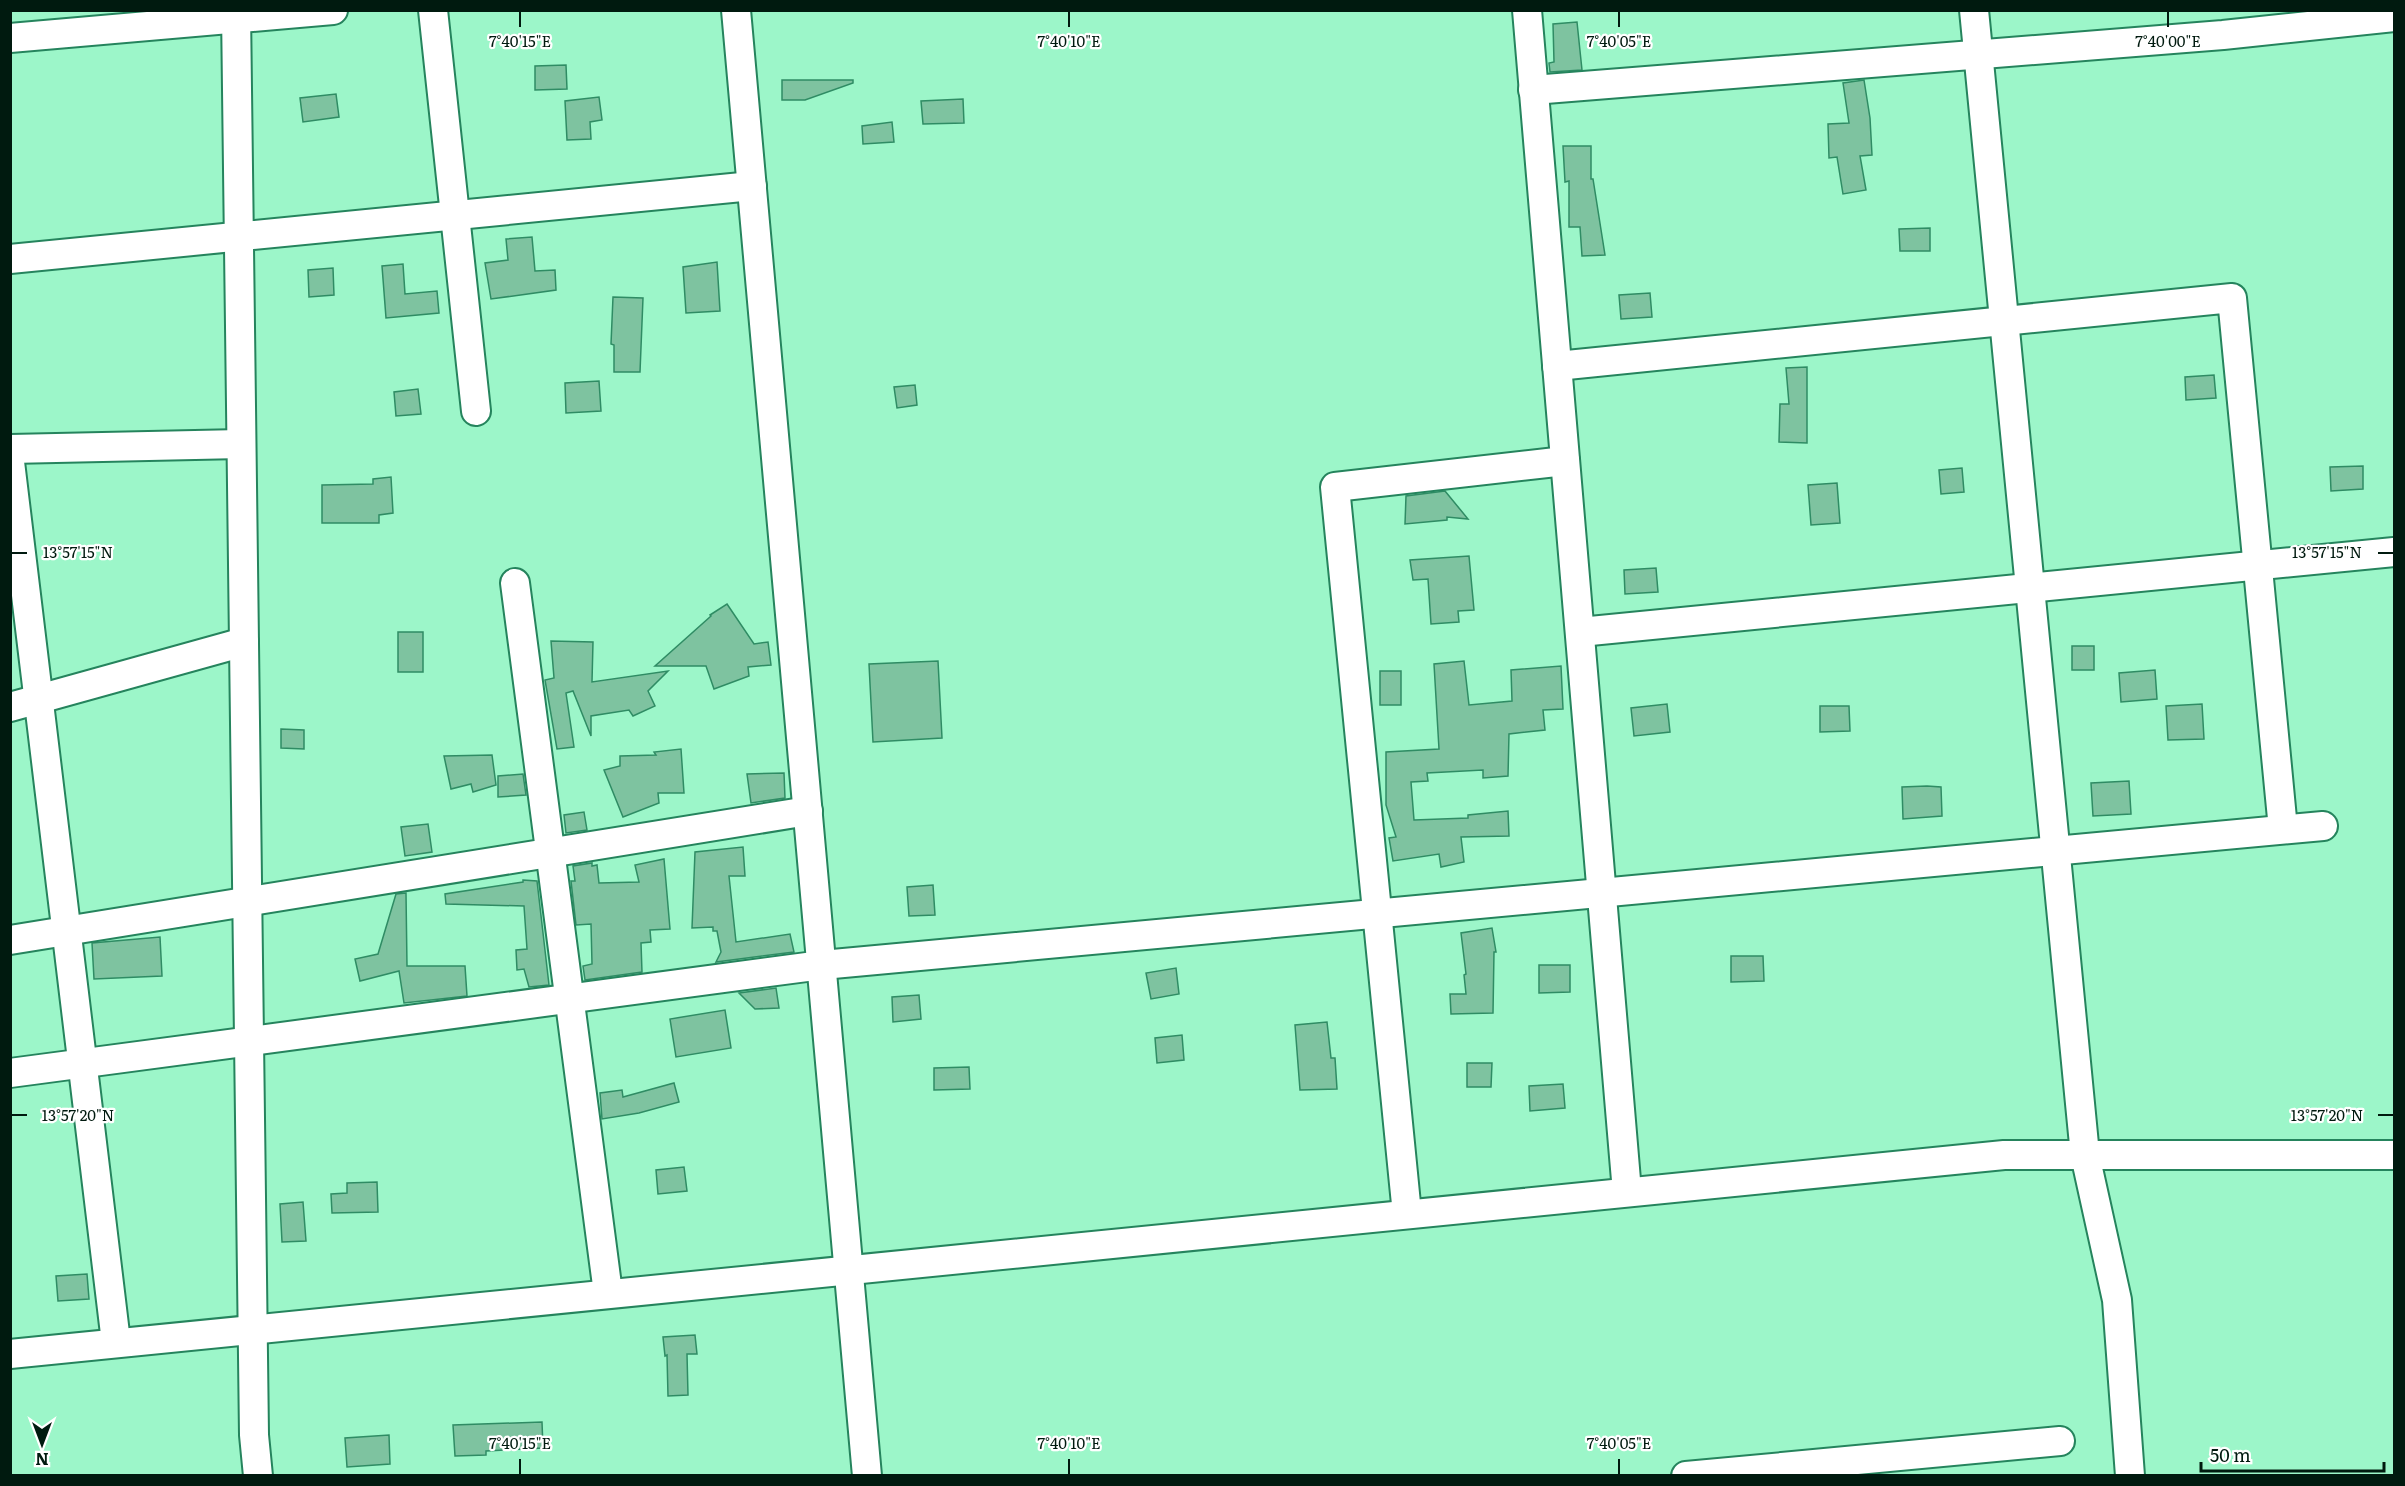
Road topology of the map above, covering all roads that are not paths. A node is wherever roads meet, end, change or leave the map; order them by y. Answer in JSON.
{"nodes":[{"id":1,"x":333,"y":10,"type":"edge"},
{"id":2,"x":433,"y":10,"type":"edge"},
{"id":3,"x":736,"y":10,"type":"edge"},
{"id":4,"x":1527,"y":10,"type":"edge"},
{"id":5,"x":1974,"y":10,"type":"edge"},
{"id":6,"x":236,"y":15,"type":"edge"},
{"id":7,"x":2394,"y":17,"type":"edge"},
{"id":8,"x":2222,"y":23,"type":"edge"},
{"id":9,"x":10,"y":38,"type":"edge"},
{"id":10,"x":1979,"y":55,"type":"junction"},
{"id":11,"x":1533,"y":90,"type":"junction"},
{"id":12,"x":752,"y":186,"type":"junction"},
{"id":13,"x":455,"y":215,"type":"junction"},
{"id":14,"x":239,"y":237,"type":"junction"},
{"id":15,"x":10,"y":259,"type":"edge"},
{"id":16,"x":2004,"y":321,"type":"junction"},
{"id":17,"x":1557,"y":366,"type":"junction"},
{"id":18,"x":476,"y":411,"type":"dead end"},
{"id":19,"x":242,"y":444,"type":"junction"},
{"id":20,"x":10,"y":448,"type":"edge"},
{"id":21,"x":1565,"y":461,"type":"junction"},
{"id":22,"x":10,"y":462,"type":"edge"},
{"id":23,"x":2394,"y":552,"type":"edge"},
{"id":24,"x":2258,"y":566,"type":"junction"},
{"id":25,"x":515,"y":583,"type":"dead end"},
{"id":26,"x":2030,"y":588,"type":"junction"},
{"id":27,"x":1580,"y":632,"type":"junction"},
{"id":28,"x":244,"y":642,"type":"junction"},
{"id":29,"x":39,"y":699,"type":"junction"},
{"id":30,"x":10,"y":707,"type":"edge"},
{"id":31,"x":808,"y":811,"type":"junction"},
{"id":32,"x":2323,"y":825,"type":"dead end"},
{"id":33,"x":2283,"y":829,"type":"junction"},
{"id":34,"x":2056,"y":850,"type":"junction"},
{"id":35,"x":550,"y":853,"type":"junction"},
{"id":36,"x":1602,"y":892,"type":"junction"},
{"id":37,"x":247,"y":902,"type":"junction"},
{"id":38,"x":1378,"y":913,"type":"junction"},
{"id":39,"x":67,"y":932,"type":"junction"},
{"id":40,"x":10,"y":940,"type":"edge"},
{"id":41,"x":822,"y":965,"type":"junction"},
{"id":42,"x":570,"y":998,"type":"junction"},
{"id":43,"x":249,"y":1041,"type":"junction"},
{"id":44,"x":83,"y":1063,"type":"junction"},
{"id":45,"x":10,"y":1073,"type":"edge"},
{"id":46,"x":2085,"y":1155,"type":"junction"},
{"id":47,"x":2394,"y":1155,"type":"edge"},
{"id":48,"x":1628,"y":1192,"type":"junction"},
{"id":49,"x":1407,"y":1214,"type":"junction"},
{"id":50,"x":849,"y":1269,"type":"junction"},
{"id":51,"x":608,"y":1293,"type":"junction"},
{"id":52,"x":253,"y":1328,"type":"junction"},
{"id":53,"x":117,"y":1342,"type":"junction"},
{"id":54,"x":10,"y":1354,"type":"edge"},
{"id":55,"x":2060,"y":1441,"type":"dead end"},
{"id":56,"x":258,"y":1476,"type":"edge"},
{"id":57,"x":867,"y":1476,"type":"edge"},
{"id":58,"x":1686,"y":1476,"type":"edge"},
{"id":59,"x":2130,"y":1476,"type":"edge"}],
"edges":[{"from":1,"to":6,"type":"street"},
{"from":2,"to":13,"type":"street"},
{"from":3,"to":12,"type":"street"},
{"from":4,"to":11,"type":"street"},
{"from":5,"to":10,"type":"street"},
{"from":6,"to":9,"type":"street"},
{"from":6,"to":14,"type":"street"},
{"from":7,"to":8,"type":"street"},
{"from":8,"to":10,"type":"street"},
{"from":10,"to":11,"type":"street"},
{"from":10,"to":16,"type":"street"},
{"from":11,"to":17,"type":"street"},
{"from":12,"to":13,"type":"street"},
{"from":12,"to":31,"type":"street"},
{"from":13,"to":14,"type":"street"},
{"from":13,"to":18,"type":"street"},
{"from":14,"to":15,"type":"street"},
{"from":14,"to":19,"type":"street"},
{"from":16,"to":17,"type":"street"},
{"from":16,"to":24,"type":"street"},
{"from":16,"to":26,"type":"street"},
{"from":17,"to":21,"type":"street"},
{"from":19,"to":20,"type":"street"},
{"from":19,"to":28,"type":"street"},
{"from":21,"to":27,"type":"street"},
{"from":21,"to":38,"type":"street"},
{"from":22,"to":29,"type":"street"},
{"from":23,"to":24,"type":"street"},
{"from":24,"to":26,"type":"street"},
{"from":24,"to":33,"type":"street"},
{"from":25,"to":35,"type":"street"},
{"from":26,"to":27,"type":"street"},
{"from":26,"to":34,"type":"street"},
{"from":27,"to":36,"type":"street"},
{"from":28,"to":29,"type":"street"},
{"from":28,"to":37,"type":"street"},
{"from":29,"to":30,"type":"street"},
{"from":29,"to":39,"type":"street"},
{"from":31,"to":35,"type":"street"},
{"from":31,"to":41,"type":"street"},
{"from":32,"to":33,"type":"street"},
{"from":33,"to":34,"type":"street"},
{"from":34,"to":36,"type":"street"},
{"from":34,"to":46,"type":"street"},
{"from":35,"to":37,"type":"street"},
{"from":35,"to":42,"type":"street"},
{"from":36,"to":38,"type":"street"},
{"from":36,"to":48,"type":"street"},
{"from":37,"to":39,"type":"street"},
{"from":37,"to":43,"type":"street"},
{"from":38,"to":41,"type":"street"},
{"from":38,"to":49,"type":"street"},
{"from":39,"to":40,"type":"street"},
{"from":39,"to":44,"type":"street"},
{"from":41,"to":42,"type":"street"},
{"from":41,"to":50,"type":"street"},
{"from":42,"to":43,"type":"street"},
{"from":42,"to":51,"type":"street"},
{"from":43,"to":44,"type":"street"},
{"from":43,"to":52,"type":"street"},
{"from":44,"to":45,"type":"street"},
{"from":44,"to":53,"type":"street"},
{"from":46,"to":47,"type":"street"},
{"from":46,"to":48,"type":"street"},
{"from":46,"to":59,"type":"street"},
{"from":48,"to":49,"type":"street"},
{"from":49,"to":50,"type":"street"},
{"from":50,"to":51,"type":"street"},
{"from":50,"to":57,"type":"street"},
{"from":51,"to":52,"type":"street"},
{"from":52,"to":53,"type":"street"},
{"from":52,"to":56,"type":"street"},
{"from":53,"to":54,"type":"street"},
{"from":55,"to":58,"type":"street"}]}
